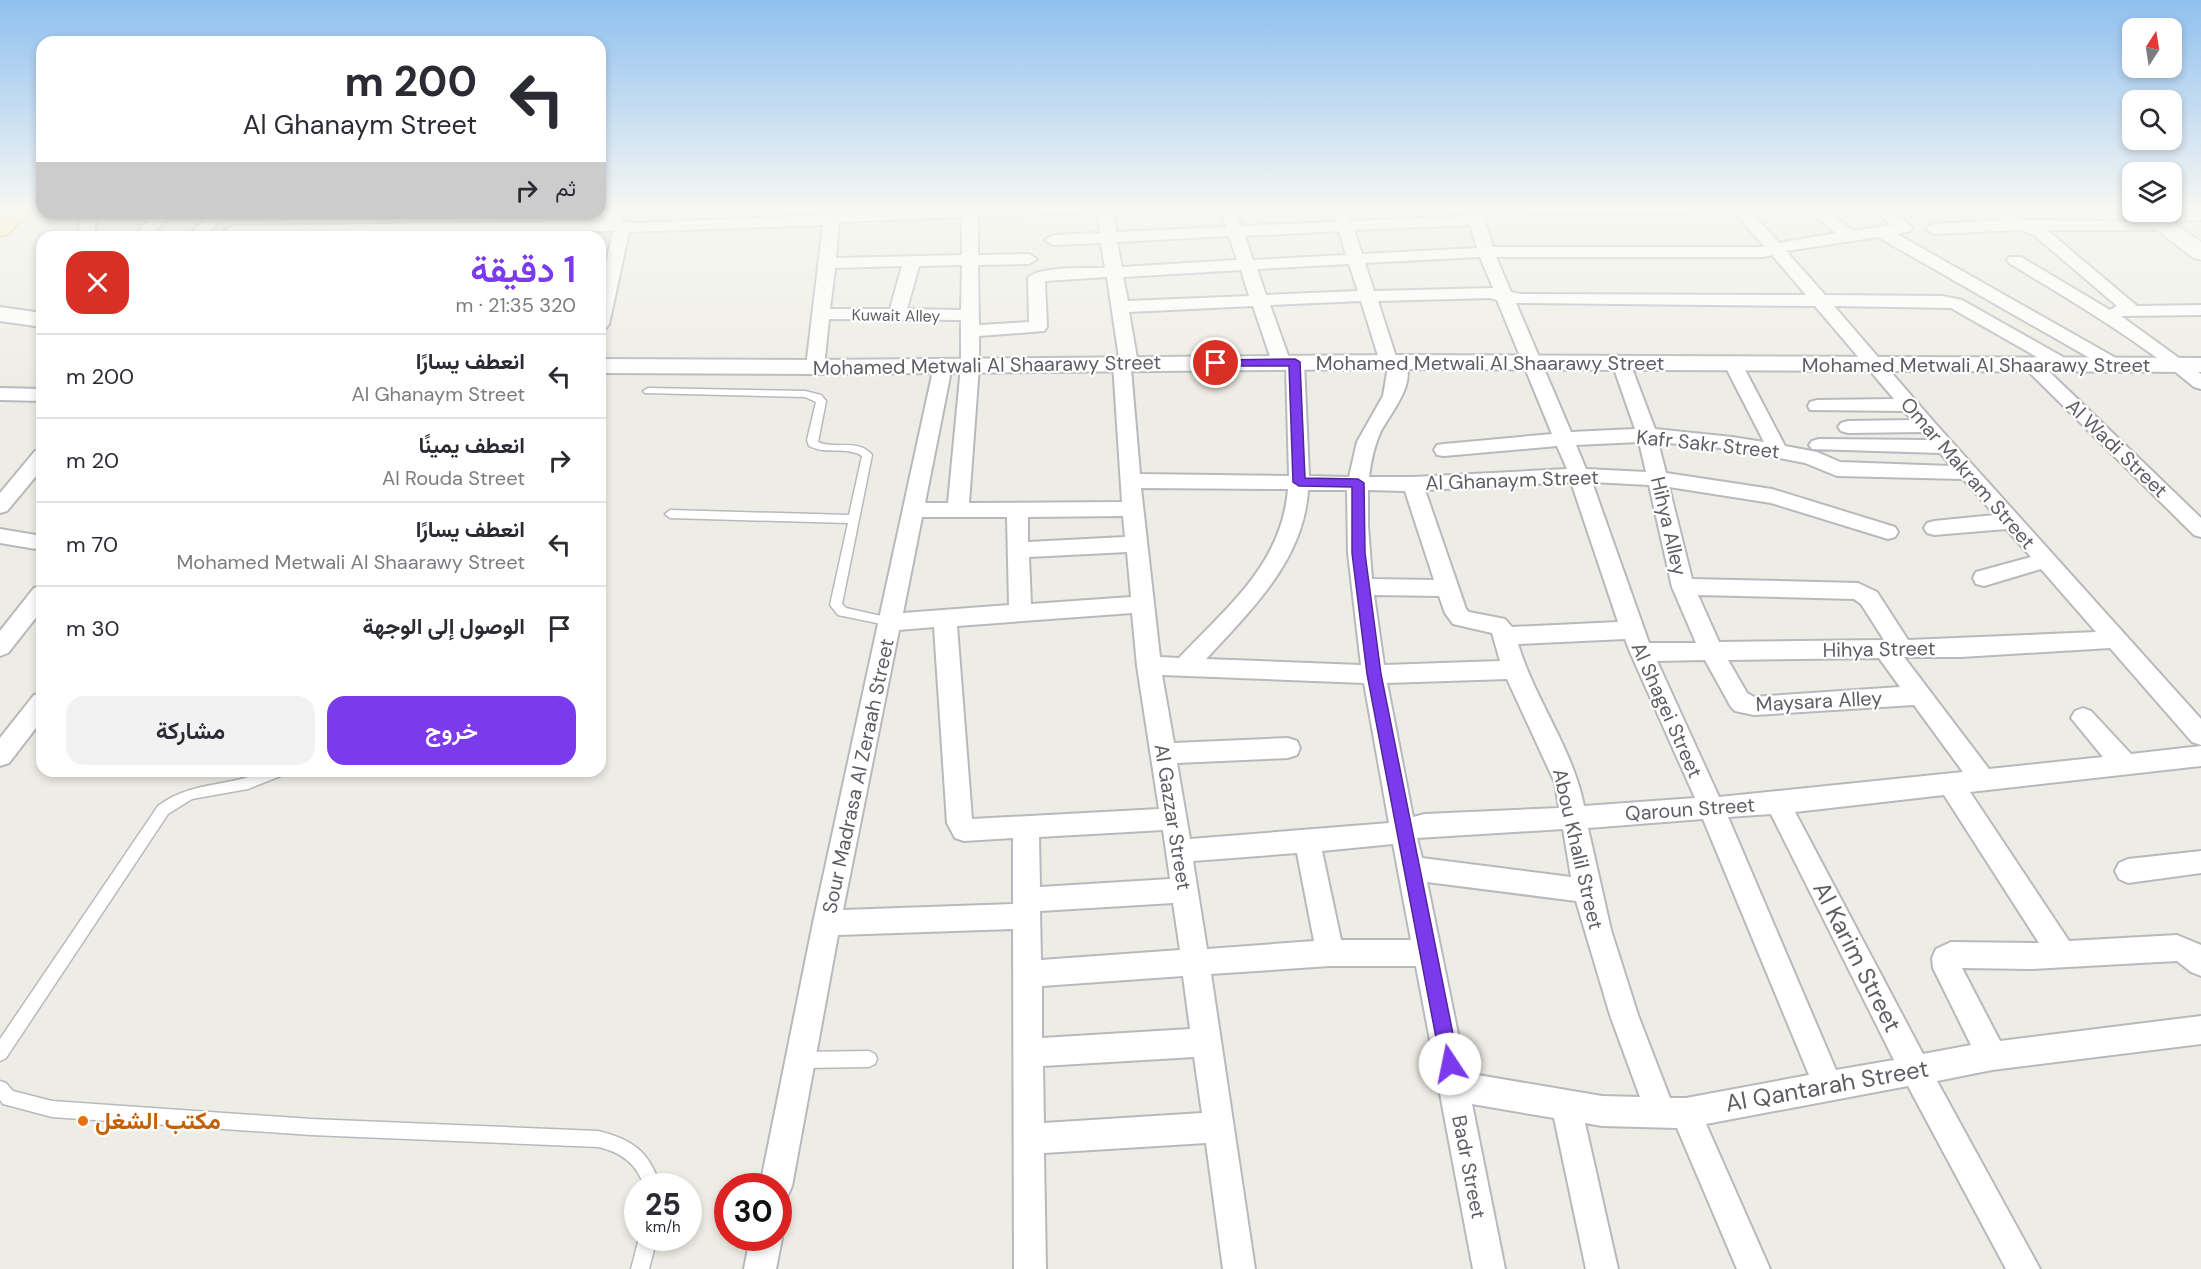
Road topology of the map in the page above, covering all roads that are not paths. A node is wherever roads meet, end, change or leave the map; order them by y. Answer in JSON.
{"nodes":[{"id":1,"x":827,"y":267,"type":"edge"},
{"id":2,"x":910,"y":267,"type":"edge"},
{"id":3,"x":970,"y":267,"type":"edge"},
{"id":4,"x":1113,"y":267,"type":"edge"},
{"id":5,"x":1206,"y":267,"type":"edge"},
{"id":6,"x":1250,"y":267,"type":"edge"},
{"id":7,"x":1360,"y":267,"type":"edge"},
{"id":8,"x":1493,"y":267,"type":"edge"},
{"id":9,"x":1791,"y":267,"type":"edge"},
{"id":10,"x":1944,"y":267,"type":"edge"},
{"id":11,"x":2027,"y":267,"type":"edge"},
{"id":12,"x":2081,"y":267,"type":"edge"},
{"id":13,"x":1114,"y":272,"type":"junction"},
{"id":14,"x":1369,"y":296,"type":"junction"},
{"id":15,"x":1506,"y":297,"type":"junction"},
{"id":16,"x":1261,"y":300,"type":"junction"},
{"id":17,"x":1820,"y":301,"type":"junction"},
{"id":18,"x":1119,"y":307,"type":"junction"},
{"id":19,"x":2201,"y":310,"type":"edge"},
{"id":20,"x":2102,"y":311,"type":"junction"},
{"id":21,"x":2133,"y":311,"type":"junction"},
{"id":22,"x":0,"y":314,"type":"edge"},
{"id":23,"x":822,"y":314,"type":"junction"},
{"id":24,"x":897,"y":315,"type":"junction"},
{"id":25,"x":36,"y":320,"type":"edge"},
{"id":26,"x":36,"y":321,"type":"edge"},
{"id":27,"x":0,"y":322,"type":"edge"},
{"id":28,"x":970,"y":323,"type":"junction"},
{"id":29,"x":1288,"y":362,"type":"junction"},
{"id":30,"x":1393,"y":362,"type":"junction"},
{"id":31,"x":1125,"y":363,"type":"junction"},
{"id":32,"x":1531,"y":363,"type":"junction"},
{"id":33,"x":1621,"y":363,"type":"junction"},
{"id":34,"x":1733,"y":364,"type":"junction"},
{"id":35,"x":1874,"y":365,"type":"junction"},
{"id":36,"x":2032,"y":365,"type":"junction"},
{"id":37,"x":2064,"y":365,"type":"junction"},
{"id":38,"x":2115,"y":365,"type":"junction"},
{"id":39,"x":2191,"y":365,"type":"edge"},
{"id":40,"x":606,"y":366,"type":"edge"},
{"id":41,"x":943,"y":366,"type":"junction"},
{"id":42,"x":970,"y":366,"type":"junction"},
{"id":43,"x":815,"y":368,"type":"junction"},
{"id":44,"x":2201,"y":383,"type":"edge"},
{"id":45,"x":648,"y":391,"type":"dead end"},
{"id":46,"x":0,"y":394,"type":"edge"},
{"id":47,"x":36,"y":395,"type":"edge"},
{"id":48,"x":1909,"y":405,"type":"junction"},
{"id":49,"x":1818,"y":406,"type":"dead end"},
{"id":50,"x":1927,"y":426,"type":"junction"},
{"id":51,"x":1848,"y":427,"type":"dead end"},
{"id":52,"x":1647,"y":435,"type":"junction"},
{"id":53,"x":1562,"y":439,"type":"junction"},
{"id":54,"x":1820,"y":445,"type":"dead end"},
{"id":55,"x":1946,"y":447,"type":"junction"},
{"id":56,"x":1444,"y":450,"type":"dead end"},
{"id":57,"x":1778,"y":451,"type":"junction"},
{"id":58,"x":1969,"y":473,"type":"junction"},
{"id":59,"x":34,"y":475,"type":"edge"},
{"id":60,"x":1578,"y":475,"type":"junction"},
{"id":61,"x":1658,"y":479,"type":"junction"},
{"id":62,"x":1130,"y":481,"type":"junction"},
{"id":63,"x":1299,"y":482,"type":"junction"},
{"id":64,"x":1358,"y":483,"type":"junction"},
{"id":65,"x":1413,"y":484,"type":"junction"},
{"id":66,"x":0,"y":506,"type":"edge"},
{"id":67,"x":1017,"y":509,"type":"junction"},
{"id":68,"x":1133,"y":509,"type":"junction"},
{"id":69,"x":914,"y":510,"type":"junction"},
{"id":70,"x":958,"y":510,"type":"junction"},
{"id":71,"x":670,"y":513,"type":"dead end"},
{"id":72,"x":853,"y":519,"type":"junction"},
{"id":73,"x":2012,"y":521,"type":"junction"},
{"id":74,"x":1934,"y":528,"type":"dead end"},
{"id":75,"x":2201,"y":530,"type":"edge"},
{"id":76,"x":1888,"y":532,"type":"dead end"},
{"id":77,"x":0,"y":536,"type":"edge"},
{"id":78,"x":36,"y":542,"type":"edge"},
{"id":79,"x":1137,"y":544,"type":"junction"},
{"id":80,"x":1018,"y":550,"type":"junction"},
{"id":81,"x":2045,"y":560,"type":"junction"},
{"id":82,"x":1984,"y":578,"type":"dead end"},
{"id":83,"x":1363,"y":587,"type":"junction"},
{"id":84,"x":1683,"y":587,"type":"junction"},
{"id":85,"x":1448,"y":588,"type":"junction"},
{"id":86,"x":36,"y":602,"type":"edge"},
{"id":87,"x":1143,"y":604,"type":"junction"},
{"id":88,"x":1020,"y":613,"type":"junction"},
{"id":89,"x":945,"y":618,"type":"junction"},
{"id":90,"x":891,"y":621,"type":"junction"},
{"id":91,"x":1504,"y":636,"type":"junction"},
{"id":92,"x":2116,"y":639,"type":"junction"},
{"id":93,"x":1637,"y":641,"type":"junction"},
{"id":94,"x":0,"y":648,"type":"edge"},
{"id":95,"x":1893,"y":649,"type":"junction"},
{"id":96,"x":1712,"y":652,"type":"junction"},
{"id":97,"x":1149,"y":666,"type":"junction"},
{"id":98,"x":1185,"y":667,"type":"junction"},
{"id":99,"x":1514,"y":670,"type":"junction"},
{"id":100,"x":1374,"y":674,"type":"junction"},
{"id":101,"x":1920,"y":695,"type":"junction"},
{"id":102,"x":36,"y":707,"type":"edge"},
{"id":103,"x":2083,"y":718,"type":"dead end"},
{"id":104,"x":10,"y":729,"type":"edge"},
{"id":105,"x":2201,"y":735,"type":"edge"},
{"id":106,"x":1288,"y":748,"type":"dead end"},
{"id":107,"x":1163,"y":753,"type":"junction"},
{"id":108,"x":0,"y":756,"type":"edge"},
{"id":109,"x":2201,"y":756,"type":"edge"},
{"id":110,"x":2126,"y":765,"type":"junction"},
{"id":111,"x":263,"y":777,"type":"edge"},
{"id":112,"x":1984,"y":781,"type":"junction"},
{"id":113,"x":1952,"y":785,"type":"junction"},
{"id":114,"x":1778,"y":803,"type":"junction"},
{"id":115,"x":1711,"y":807,"type":"junction"},
{"id":116,"x":1573,"y":818,"type":"junction"},
{"id":117,"x":1173,"y":819,"type":"junction"},
{"id":118,"x":1026,"y":828,"type":"junction"},
{"id":119,"x":1403,"y":830,"type":"junction"},
{"id":120,"x":1307,"y":840,"type":"junction"},
{"id":121,"x":1179,"y":851,"type":"junction"},
{"id":122,"x":2201,"y":862,"type":"edge"},
{"id":123,"x":1411,"y":868,"type":"junction"},
{"id":124,"x":2128,"y":871,"type":"dead end"},
{"id":125,"x":1185,"y":890,"type":"junction"},
{"id":126,"x":1587,"y":891,"type":"junction"},
{"id":127,"x":1027,"y":908,"type":"junction"},
{"id":128,"x":827,"y":923,"type":"junction"},
{"id":129,"x":1427,"y":952,"type":"junction"},
{"id":130,"x":1330,"y":953,"type":"junction"},
{"id":131,"x":2062,"y":954,"type":"junction"},
{"id":132,"x":1195,"y":963,"type":"junction"},
{"id":133,"x":2201,"y":963,"type":"edge"},
{"id":134,"x":1028,"y":974,"type":"junction"},
{"id":135,"x":2201,"y":1030,"type":"edge"},
{"id":136,"x":1207,"y":1042,"type":"junction"},
{"id":137,"x":0,"y":1053,"type":"edge"},
{"id":138,"x":1028,"y":1053,"type":"junction"},
{"id":139,"x":1992,"y":1056,"type":"junction"},
{"id":140,"x":868,"y":1059,"type":"dead end"},
{"id":141,"x":801,"y":1060,"type":"junction"},
{"id":142,"x":1915,"y":1070,"type":"junction"},
{"id":143,"x":1454,"y":1086,"type":"junction"},
{"id":144,"x":1828,"y":1086,"type":"junction"},
{"id":145,"x":0,"y":1089,"type":"edge"},
{"id":146,"x":1566,"y":1105,"type":"junction"},
{"id":147,"x":1674,"y":1113,"type":"junction"},
{"id":148,"x":1219,"y":1127,"type":"junction"},
{"id":149,"x":1029,"y":1139,"type":"junction"},
{"id":150,"x":647,"y":1173,"type":"edge"},
{"id":151,"x":779,"y":1173,"type":"edge"},
{"id":152,"x":645,"y":1251,"type":"edge"},
{"id":153,"x":763,"y":1251,"type":"edge"},
{"id":154,"x":640,"y":1269,"type":"edge"},
{"id":155,"x":760,"y":1269,"type":"edge"},
{"id":156,"x":1030,"y":1269,"type":"edge"},
{"id":157,"x":1239,"y":1269,"type":"edge"},
{"id":158,"x":1489,"y":1269,"type":"edge"},
{"id":159,"x":1602,"y":1269,"type":"edge"},
{"id":160,"x":1754,"y":1269,"type":"edge"},
{"id":161,"x":2024,"y":1269,"type":"edge"}],
"edges":[{"from":1,"to":23,"type":"street"},
{"from":2,"to":24,"type":"street"},
{"from":3,"to":28,"type":"street"},
{"from":4,"to":13,"type":"street","name":"Al Gazzar Street"},
{"from":5,"to":13,"type":"street"},
{"from":6,"to":16,"type":"street"},
{"from":7,"to":14,"type":"street"},
{"from":8,"to":15,"type":"street","name":"Al Shagei Street"},
{"from":9,"to":17,"type":"street","name":"Omar Makram Street"},
{"from":10,"to":38,"type":"street"},
{"from":11,"to":20,"type":"street"},
{"from":12,"to":21,"type":"street"},
{"from":13,"to":18,"type":"street","name":"Al Gazzar Street"},
{"from":13,"to":28,"type":"street","name":"Kuwait Alley"},
{"from":14,"to":15,"type":"street"},
{"from":14,"to":16,"type":"street"},
{"from":14,"to":30,"type":"street"},
{"from":15,"to":17,"type":"street"},
{"from":15,"to":32,"type":"street","name":"Al Shagei Street"},
{"from":16,"to":18,"type":"street"},
{"from":16,"to":29,"type":"street"},
{"from":17,"to":35,"type":"street","name":"Omar Makram Street"},
{"from":17,"to":37,"type":"street"},
{"from":18,"to":31,"type":"street","name":"Al Gazzar Street"},
{"from":19,"to":21,"type":"street"},
{"from":20,"to":21,"type":"street"},
{"from":20,"to":39,"type":"street"},
{"from":22,"to":25,"type":"street"},
{"from":23,"to":24,"type":"street","name":"Kuwait Alley"},
{"from":23,"to":43,"type":"street"},
{"from":24,"to":28,"type":"street","name":"Kuwait Alley"},
{"from":26,"to":27,"type":"street"},
{"from":28,"to":42,"type":"street"},
{"from":29,"to":30,"type":"street","name":"Mohamed Metwali Al Shaarawy Street"},
{"from":29,"to":31,"type":"street","name":"Mohamed Metwali Al Shaarawy Street"},
{"from":29,"to":63,"type":"street"},
{"from":30,"to":32,"type":"street","name":"Mohamed Metwali Al Shaarawy Street"},
{"from":30,"to":64,"type":"street","name":"Badr Street"},
{"from":31,"to":42,"type":"street","name":"Mohamed Metwali Al Shaarawy Street"},
{"from":31,"to":62,"type":"street","name":"Al Gazzar Street"},
{"from":32,"to":33,"type":"street","name":"Mohamed Metwali Al Shaarawy Street"},
{"from":32,"to":53,"type":"street","name":"Al Shagei Street"},
{"from":33,"to":34,"type":"street","name":"Mohamed Metwali Al Shaarawy Street"},
{"from":33,"to":52,"type":"street","name":"Hihya Alley"},
{"from":34,"to":35,"type":"street","name":"Mohamed Metwali Al Shaarawy Street"},
{"from":34,"to":57,"type":"street"},
{"from":35,"to":36,"type":"street","name":"Mohamed Metwali Al Shaarawy Street"},
{"from":35,"to":48,"type":"street","name":"Omar Makram Street"},
{"from":36,"to":37,"type":"street","name":"Mohamed Metwali Al Shaarawy Street"},
{"from":36,"to":75,"type":"street","name":"Al Wadi Street"},
{"from":37,"to":38,"type":"street","name":"Mohamed Metwali Al Shaarawy Street"},
{"from":38,"to":39,"type":"street","name":"Mohamed Metwali Al Shaarawy Street"},
{"from":39,"to":44,"type":"street"},
{"from":40,"to":43,"type":"street","name":"Mohamed Metwali Al Shaarawy Street"},
{"from":41,"to":42,"type":"street","name":"Mohamed Metwali Al Shaarawy Street"},
{"from":41,"to":43,"type":"street","name":"Mohamed Metwali Al Shaarawy Street"},
{"from":41,"to":69,"type":"street","name":"Sour Madrasa Al Zeraah Street"},
{"from":42,"to":70,"type":"street"},
{"from":45,"to":72,"type":"lane"},
{"from":46,"to":47,"type":"street"},
{"from":48,"to":49,"type":"street"},
{"from":48,"to":50,"type":"street","name":"Omar Makram Street"},
{"from":50,"to":51,"type":"street"},
{"from":50,"to":55,"type":"street","name":"Omar Makram Street"},
{"from":52,"to":53,"type":"street","name":"Kafr Sakr Street"},
{"from":52,"to":57,"type":"street","name":"Kafr Sakr Street"},
{"from":52,"to":61,"type":"street","name":"Hihya Alley"},
{"from":53,"to":56,"type":"street","name":"Kafr Sakr Street"},
{"from":53,"to":60,"type":"street","name":"Al Shagei Street"},
{"from":54,"to":55,"type":"street"},
{"from":55,"to":58,"type":"street","name":"Omar Makram Street"},
{"from":57,"to":58,"type":"street","name":"Kafr Sakr Street"},
{"from":58,"to":73,"type":"street","name":"Omar Makram Street"},
{"from":59,"to":66,"type":"street"},
{"from":60,"to":61,"type":"street","name":"Al Ghanaym Street"},
{"from":60,"to":65,"type":"street","name":"Al Ghanaym Street"},
{"from":60,"to":93,"type":"street","name":"Al Shagei Street"},
{"from":61,"to":76,"type":"street","name":"Al Ghanaym Street"},
{"from":61,"to":84,"type":"street","name":"Hihya Alley"},
{"from":62,"to":63,"type":"street","name":"Al Ghanaym Street"},
{"from":62,"to":68,"type":"street","name":"Al Gazzar Street"},
{"from":63,"to":64,"type":"street","name":"Al Ghanaym Street"},
{"from":63,"to":98,"type":"street"},
{"from":64,"to":65,"type":"street","name":"Al Ghanaym Street"},
{"from":64,"to":83,"type":"street","name":"Badr Street"},
{"from":65,"to":85,"type":"street"},
{"from":67,"to":68,"type":"street"},
{"from":67,"to":70,"type":"street"},
{"from":67,"to":80,"type":"street"},
{"from":68,"to":79,"type":"street","name":"Al Gazzar Street"},
{"from":69,"to":70,"type":"street"},
{"from":69,"to":90,"type":"street","name":"Sour Madrasa Al Zeraah Street"},
{"from":71,"to":72,"type":"lane"},
{"from":72,"to":90,"type":"lane"},
{"from":73,"to":74,"type":"street"},
{"from":73,"to":81,"type":"street","name":"Omar Makram Street"},
{"from":77,"to":78,"type":"street"},
{"from":79,"to":80,"type":"street"},
{"from":79,"to":87,"type":"street","name":"Al Gazzar Street"},
{"from":80,"to":88,"type":"street"},
{"from":81,"to":82,"type":"street"},
{"from":81,"to":92,"type":"street","name":"Omar Makram Street"},
{"from":83,"to":85,"type":"street"},
{"from":83,"to":100,"type":"street","name":"Badr Street"},
{"from":84,"to":95,"type":"street"},
{"from":84,"to":96,"type":"street","name":"Hihya Alley"},
{"from":85,"to":91,"type":"street"},
{"from":86,"to":94,"type":"street"},
{"from":87,"to":88,"type":"street"},
{"from":87,"to":97,"type":"street","name":"Al Gazzar Street"},
{"from":88,"to":89,"type":"street"},
{"from":89,"to":90,"type":"street"},
{"from":89,"to":118,"type":"street"},
{"from":90,"to":128,"type":"street","name":"Sour Madrasa Al Zeraah Street"},
{"from":91,"to":93,"type":"street","name":"Hihya Street"},
{"from":91,"to":99,"type":"street","name":"Abou Khalil Street"},
{"from":92,"to":95,"type":"street","name":"Hihya Street"},
{"from":92,"to":105,"type":"street","name":"Omar Makram Street"},
{"from":93,"to":96,"type":"street","name":"Hihya Street"},
{"from":93,"to":115,"type":"street","name":"Al Shagei Street"},
{"from":95,"to":96,"type":"street","name":"Hihya Street"},
{"from":95,"to":101,"type":"street"},
{"from":96,"to":101,"type":"street","name":"Maysara Alley"},
{"from":97,"to":98,"type":"street"},
{"from":97,"to":107,"type":"street","name":"Al Gazzar Street"},
{"from":98,"to":100,"type":"street"},
{"from":99,"to":100,"type":"street"},
{"from":99,"to":116,"type":"street","name":"Abou Khalil Street"},
{"from":100,"to":119,"type":"street","name":"Badr Street"},
{"from":101,"to":112,"type":"street"},
{"from":102,"to":104,"type":"street"},
{"from":103,"to":110,"type":"street"},
{"from":104,"to":108,"type":"street"},
{"from":106,"to":107,"type":"street"},
{"from":107,"to":117,"type":"street","name":"Al Gazzar Street"},
{"from":109,"to":110,"type":"street","name":"Qaroun Street"},
{"from":110,"to":112,"type":"street","name":"Qaroun Street"},
{"from":111,"to":137,"type":"lane"},
{"from":112,"to":113,"type":"street","name":"Qaroun Street"},
{"from":113,"to":114,"type":"street","name":"Qaroun Street"},
{"from":113,"to":131,"type":"street"},
{"from":114,"to":115,"type":"street","name":"Qaroun Street"},
{"from":114,"to":142,"type":"street","name":"Al Karim Street"},
{"from":115,"to":116,"type":"street","name":"Qaroun Street"},
{"from":115,"to":144,"type":"street","name":"Al Shagei Street"},
{"from":116,"to":119,"type":"street","name":"Qaroun Street"},
{"from":116,"to":126,"type":"street","name":"Abou Khalil Street"},
{"from":117,"to":118,"type":"street"},
{"from":117,"to":121,"type":"street","name":"Al Gazzar Street"},
{"from":118,"to":127,"type":"street"},
{"from":119,"to":120,"type":"street","name":"Qaroun Street"},
{"from":119,"to":123,"type":"street","name":"Badr Street"},
{"from":120,"to":121,"type":"street","name":"Qaroun Street"},
{"from":120,"to":130,"type":"street"},
{"from":121,"to":125,"type":"street","name":"Al Gazzar Street"},
{"from":122,"to":124,"type":"street"},
{"from":123,"to":126,"type":"street"},
{"from":123,"to":129,"type":"street","name":"Badr Street"},
{"from":125,"to":127,"type":"street"},
{"from":125,"to":132,"type":"street","name":"Al Gazzar Street"},
{"from":126,"to":147,"type":"street","name":"Abou Khalil Street"},
{"from":127,"to":128,"type":"street"},
{"from":127,"to":134,"type":"street"},
{"from":128,"to":141,"type":"street","name":"Sour Madrasa Al Zeraah Street"},
{"from":129,"to":130,"type":"street"},
{"from":129,"to":143,"type":"street","name":"Badr Street"},
{"from":130,"to":132,"type":"street"},
{"from":131,"to":133,"type":"street"},
{"from":131,"to":139,"type":"street"},
{"from":132,"to":134,"type":"street"},
{"from":132,"to":136,"type":"street","name":"Al Gazzar Street"},
{"from":134,"to":138,"type":"street"},
{"from":135,"to":139,"type":"street","name":"Al Qantarah Street"},
{"from":136,"to":138,"type":"street"},
{"from":136,"to":148,"type":"street","name":"Al Gazzar Street"},
{"from":138,"to":149,"type":"street"},
{"from":139,"to":142,"type":"street","name":"Al Qantarah Street"},
{"from":140,"to":141,"type":"lane"},
{"from":141,"to":151,"type":"street","name":"Sour Madrasa Al Zeraah Street"},
{"from":142,"to":144,"type":"street","name":"Al Qantarah Street"},
{"from":142,"to":161,"type":"street","name":"Al Karim Street"},
{"from":143,"to":146,"type":"street","name":"Al Qantarah Street"},
{"from":143,"to":158,"type":"street","name":"Badr Street"},
{"from":144,"to":147,"type":"street","name":"Al Qantarah Street"},
{"from":145,"to":150,"type":"lane"},
{"from":146,"to":147,"type":"street","name":"Al Qantarah Street"},
{"from":146,"to":159,"type":"street"},
{"from":147,"to":160,"type":"street","name":"Abou Khalil Street"},
{"from":148,"to":149,"type":"street"},
{"from":148,"to":157,"type":"street","name":"Al Gazzar Street"},
{"from":149,"to":156,"type":"street"},
{"from":152,"to":154,"type":"lane"},
{"from":153,"to":155,"type":"street"}]}
